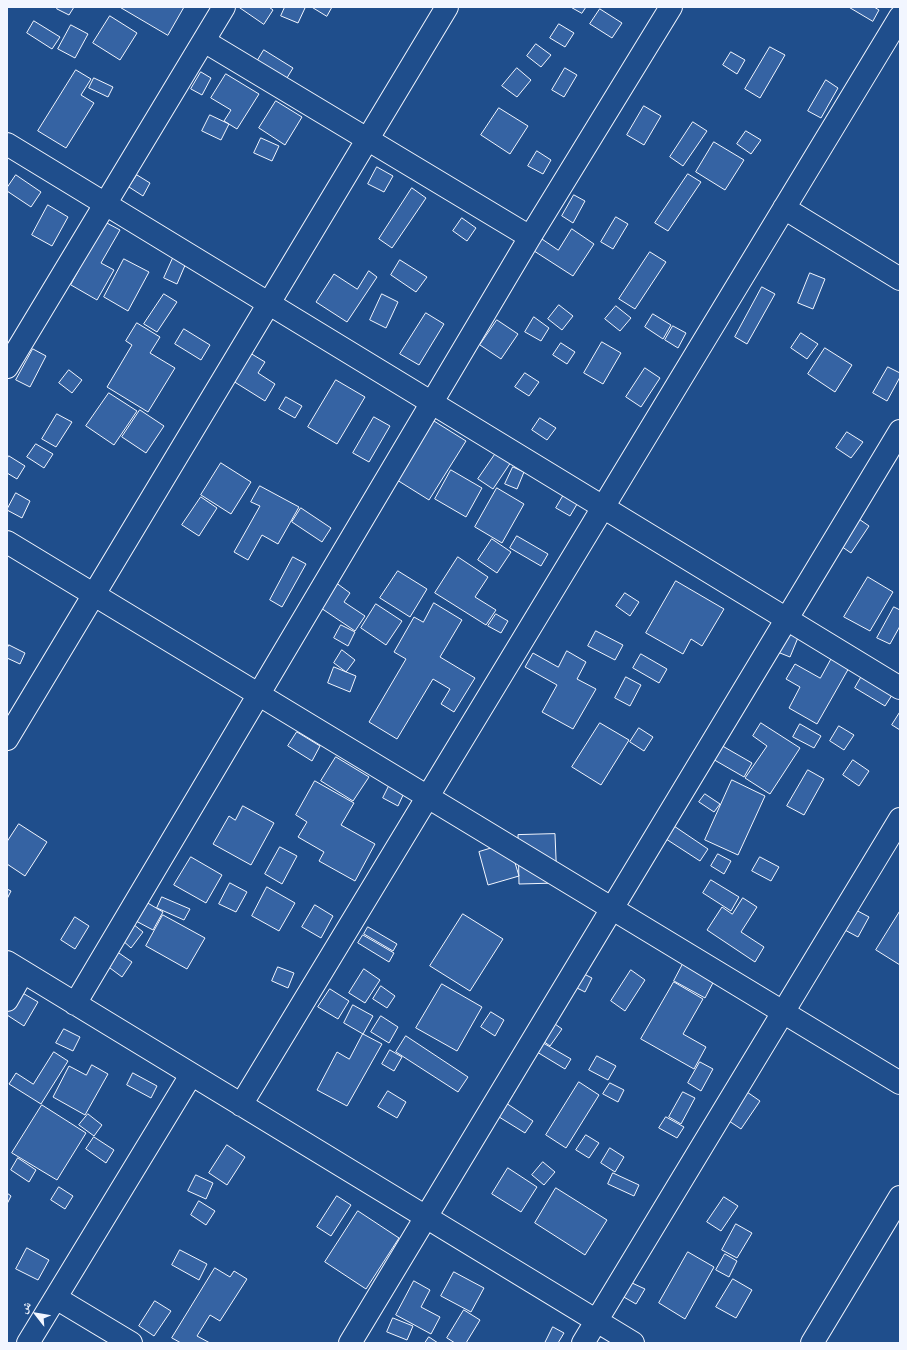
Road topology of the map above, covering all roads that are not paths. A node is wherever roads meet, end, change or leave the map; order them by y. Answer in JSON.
{"nodes":[{"id":1,"x":224,"y":7,"type":"edge"},
{"id":2,"x":447,"y":7,"type":"edge"},
{"id":3,"x":671,"y":7,"type":"edge"},
{"id":4,"x":900,"y":17,"type":"edge"},
{"id":5,"x":204,"y":41,"type":"junction"},
{"id":6,"x":368,"y":139,"type":"junction"},
{"id":7,"x":7,"y":144,"type":"edge"},
{"id":8,"x":106,"y":204,"type":"junction"},
{"id":9,"x":784,"y":208,"type":"junction"},
{"id":10,"x":530,"y":237,"type":"junction"},
{"id":11,"x":900,"y":279,"type":"edge"},
{"id":12,"x":269,"y":303,"type":"junction"},
{"id":13,"x":7,"y":367,"type":"edge"},
{"id":14,"x":431,"y":402,"type":"junction"},
{"id":15,"x":900,"y":431,"type":"edge"},
{"id":16,"x":603,"y":507,"type":"junction"},
{"id":17,"x":7,"y":542,"type":"edge"},
{"id":18,"x":94,"y":595,"type":"junction"},
{"id":19,"x":786,"y":619,"type":"junction"},
{"id":20,"x":900,"y":688,"type":"edge"},
{"id":21,"x":259,"y":695,"type":"junction"},
{"id":22,"x":7,"y":739,"type":"edge"},
{"id":23,"x":428,"y":797,"type":"junction"},
{"id":24,"x":900,"y":819,"type":"edge"},
{"id":25,"x":612,"y":909,"type":"junction"},
{"id":26,"x":15,"y":967,"type":"edge"},
{"id":27,"x":7,"y":1000,"type":"edge"},
{"id":28,"x":75,"y":1004,"type":"junction"},
{"id":29,"x":783,"y":1012,"type":"junction"},
{"id":30,"x":191,"y":1075,"type":"junction"},
{"id":31,"x":900,"y":1084,"type":"edge"},
{"id":32,"x":241,"y":1105,"type":"junction"},
{"id":33,"x":900,"y":1198,"type":"edge"},
{"id":34,"x":425,"y":1217,"type":"junction"},
{"id":35,"x":56,"y":1298,"type":"junction"},
{"id":36,"x":596,"y":1321,"type":"junction"},
{"id":37,"x":28,"y":1343,"type":"edge"},
{"id":38,"x":131,"y":1343,"type":"edge"},
{"id":39,"x":350,"y":1343,"type":"edge"},
{"id":40,"x":583,"y":1343,"type":"edge"},
{"id":41,"x":633,"y":1343,"type":"edge"},
{"id":42,"x":812,"y":1343,"type":"edge"}],
"edges":[{"from":1,"to":5,"type":"street"},
{"from":2,"to":6,"type":"street"},
{"from":3,"to":10,"type":"street"},
{"from":4,"to":9,"type":"street"},
{"from":5,"to":6,"type":"street"},
{"from":5,"to":8,"type":"street"},
{"from":6,"to":10,"type":"street"},
{"from":6,"to":12,"type":"street"},
{"from":7,"to":8,"type":"street"},
{"from":8,"to":12,"type":"street"},
{"from":8,"to":13,"type":"street"},
{"from":9,"to":11,"type":"street"},
{"from":9,"to":16,"type":"street"},
{"from":10,"to":14,"type":"street"},
{"from":12,"to":14,"type":"street"},
{"from":12,"to":18,"type":"street"},
{"from":14,"to":16,"type":"street"},
{"from":14,"to":21,"type":"street"},
{"from":15,"to":19,"type":"street"},
{"from":16,"to":19,"type":"street"},
{"from":16,"to":23,"type":"street"},
{"from":17,"to":18,"type":"street"},
{"from":18,"to":21,"type":"street"},
{"from":18,"to":22,"type":"street"},
{"from":19,"to":20,"type":"street"},
{"from":19,"to":25,"type":"street"},
{"from":21,"to":23,"type":"street"},
{"from":21,"to":28,"type":"street"},
{"from":23,"to":25,"type":"street"},
{"from":23,"to":32,"type":"street"},
{"from":24,"to":29,"type":"street"},
{"from":25,"to":29,"type":"street"},
{"from":25,"to":34,"type":"street"},
{"from":26,"to":27,"type":"street"},
{"from":26,"to":28,"type":"street"},
{"from":28,"to":30,"type":"street"},
{"from":29,"to":31,"type":"street"},
{"from":29,"to":36,"type":"street"},
{"from":30,"to":32,"type":"street"},
{"from":30,"to":35,"type":"street"},
{"from":32,"to":34,"type":"street"},
{"from":33,"to":42,"type":"street"},
{"from":34,"to":36,"type":"street"},
{"from":34,"to":39,"type":"street"},
{"from":35,"to":37,"type":"street"},
{"from":35,"to":38,"type":"street"},
{"from":36,"to":40,"type":"street"},
{"from":36,"to":41,"type":"street"}]}
